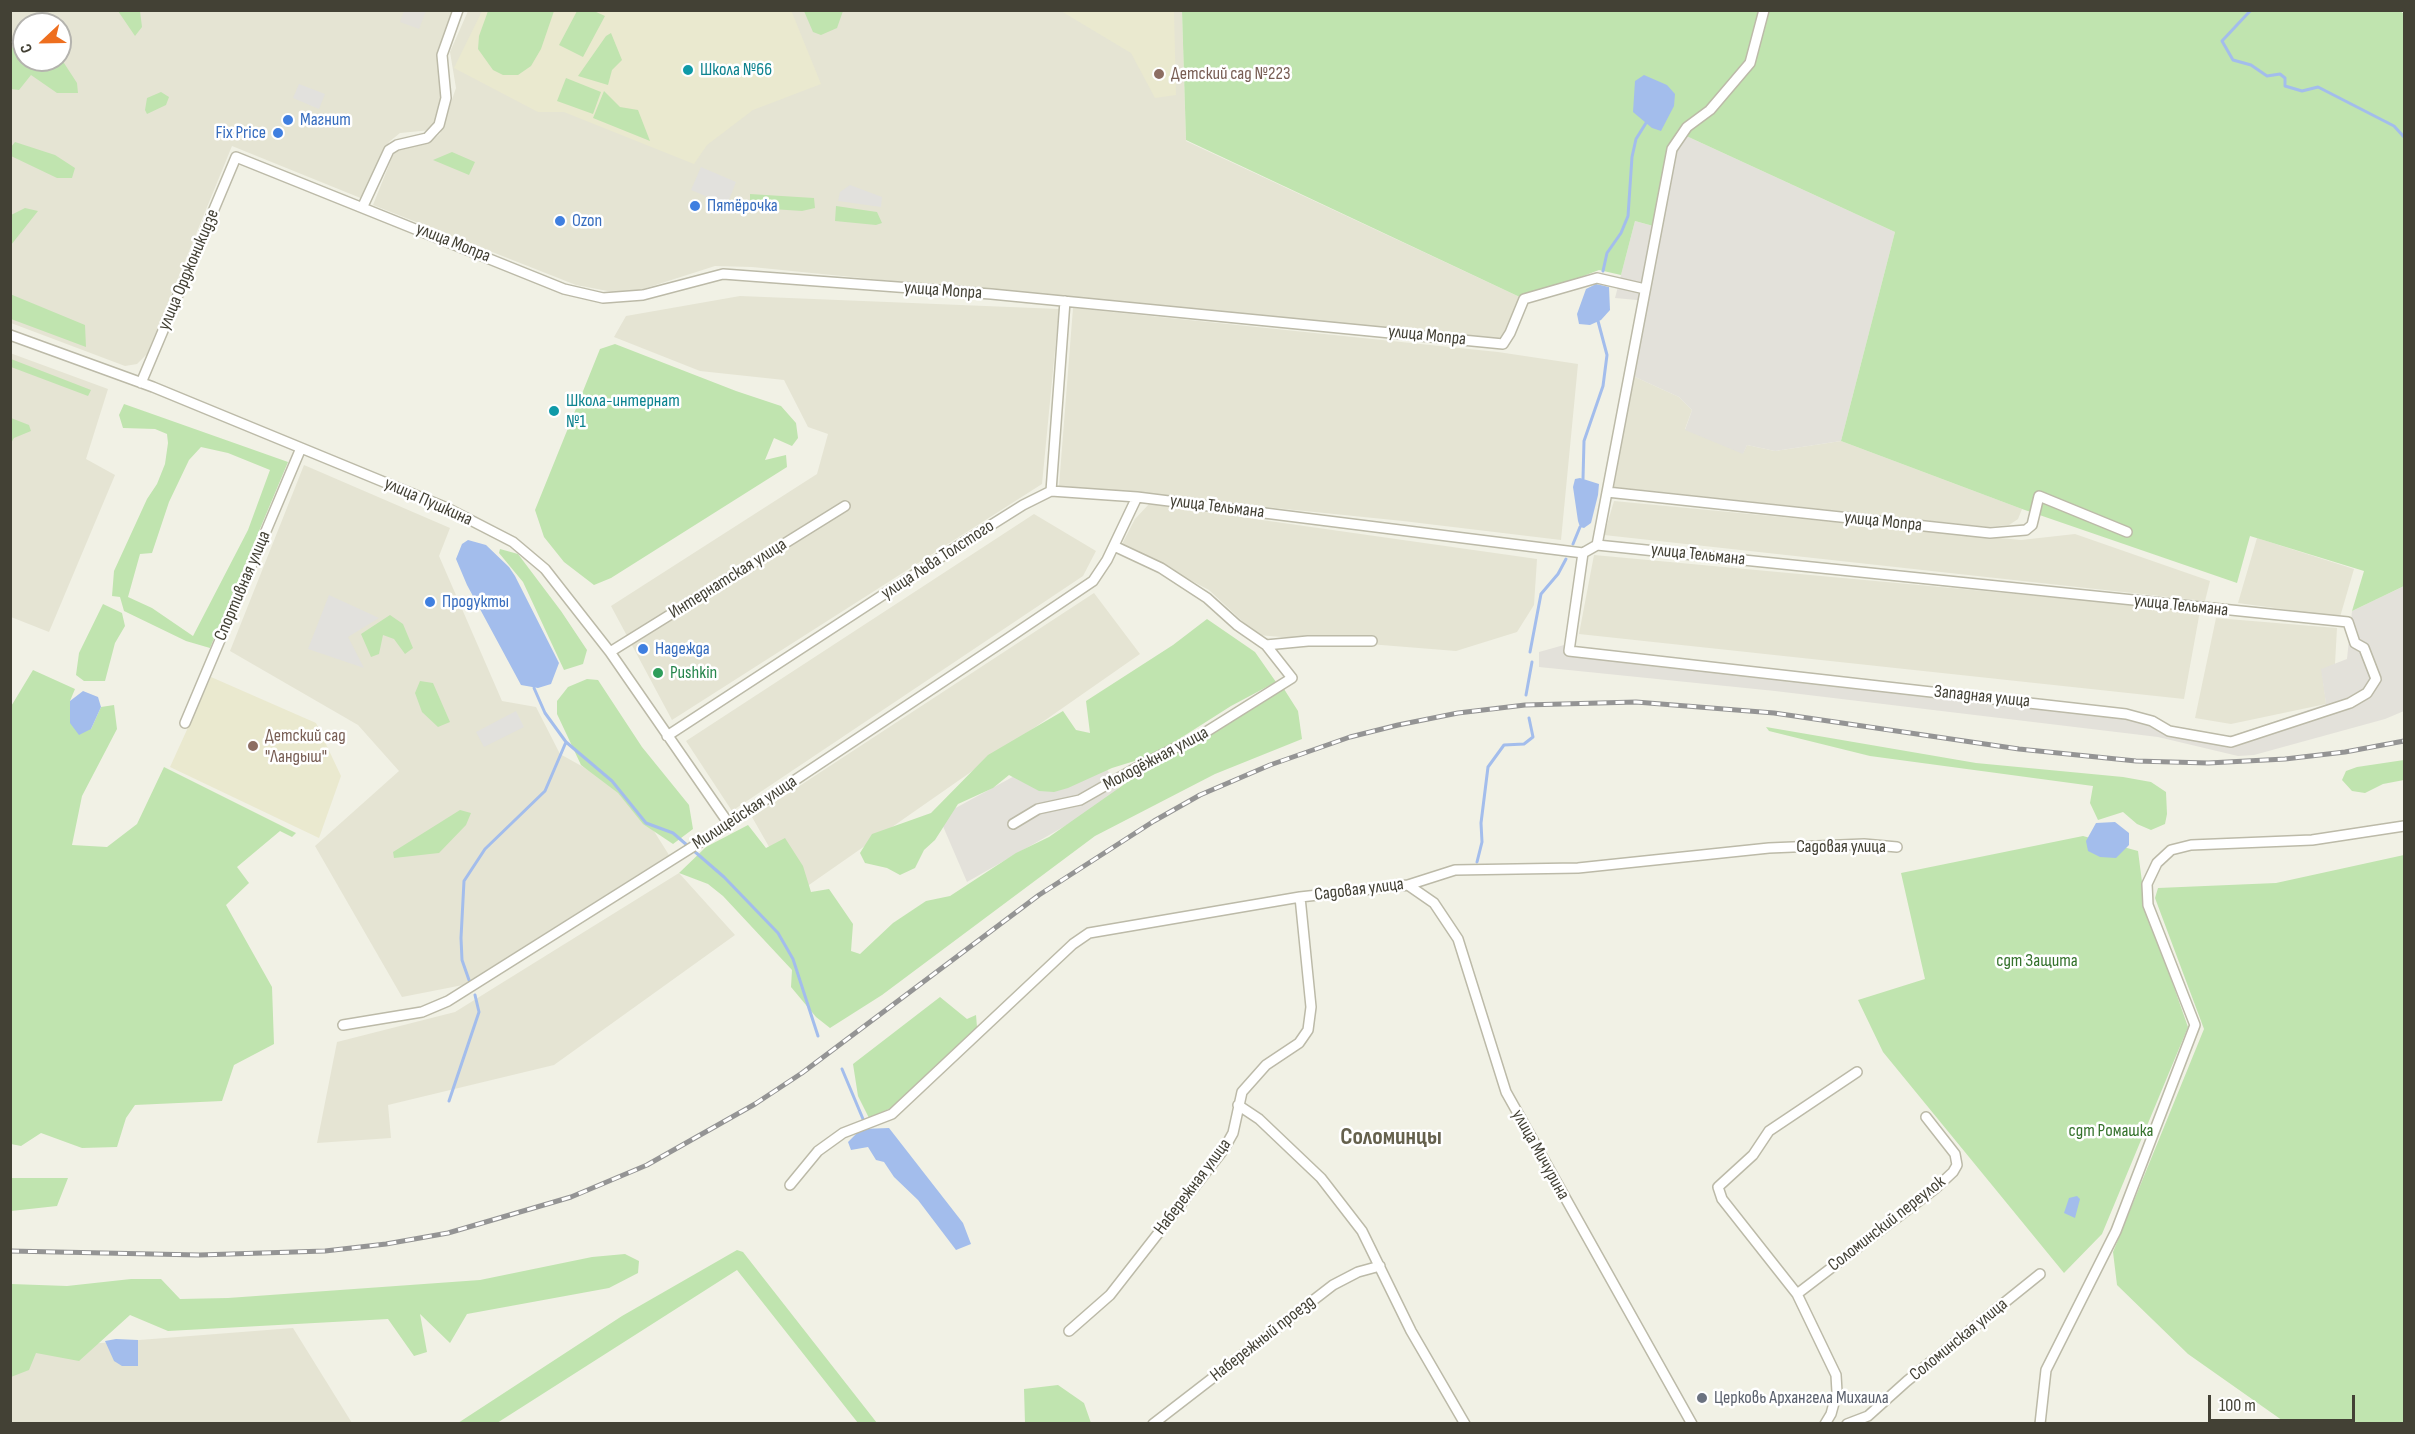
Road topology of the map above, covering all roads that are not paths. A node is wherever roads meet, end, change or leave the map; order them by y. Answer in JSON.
{"nodes":[{"id":1,"x":458,"y":10,"type":"edge"},
{"id":2,"x":1764,"y":10,"type":"edge"},
{"id":3,"x":236,"y":157,"type":"joint"},
{"id":4,"x":363,"y":206,"type":"junction"},
{"id":5,"x":1645,"y":289,"type":"junction"},
{"id":6,"x":1065,"y":302,"type":"junction"},
{"id":7,"x":10,"y":335,"type":"edge"},
{"id":8,"x":141,"y":383,"type":"junction"},
{"id":9,"x":301,"y":448,"type":"junction"},
{"id":10,"x":1051,"y":491,"type":"junction"},
{"id":11,"x":1607,"y":492,"type":"junction"},
{"id":12,"x":1137,"y":497,"type":"junction"},
{"id":13,"x":845,"y":506,"type":"dead end"},
{"id":14,"x":2127,"y":532,"type":"dead end"},
{"id":15,"x":1597,"y":545,"type":"junction"},
{"id":16,"x":1114,"y":546,"type":"junction"},
{"id":17,"x":1583,"y":553,"type":"junction"},
{"id":18,"x":1372,"y":641,"type":"dead end"},
{"id":19,"x":1266,"y":645,"type":"junction"},
{"id":20,"x":610,"y":652,"type":"junction"},
{"id":21,"x":2376,"y":679,"type":"joint"},
{"id":22,"x":184,"y":723,"type":"dead end"},
{"id":23,"x":667,"y":736,"type":"junction"},
{"id":24,"x":729,"y":824,"type":"junction"},
{"id":25,"x":1013,"y":824,"type":"dead end"},
{"id":26,"x":2404,"y":826,"type":"edge"},
{"id":27,"x":1896,"y":847,"type":"dead end"},
{"id":28,"x":1408,"y":885,"type":"junction"},
{"id":29,"x":1300,"y":897,"type":"junction"},
{"id":30,"x":343,"y":1025,"type":"dead end"},
{"id":31,"x":1857,"y":1072,"type":"dead end"},
{"id":32,"x":1238,"y":1105,"type":"junction"},
{"id":33,"x":1926,"y":1117,"type":"dead end"},
{"id":34,"x":790,"y":1185,"type":"dead end"},
{"id":35,"x":1380,"y":1266,"type":"junction"},
{"id":36,"x":2040,"y":1274,"type":"dead end"},
{"id":37,"x":1797,"y":1294,"type":"junction"},
{"id":38,"x":1069,"y":1331,"type":"dead end"},
{"id":39,"x":1153,"y":1424,"type":"edge"},
{"id":40,"x":1465,"y":1424,"type":"edge"},
{"id":41,"x":1692,"y":1424,"type":"edge"},
{"id":42,"x":1825,"y":1424,"type":"edge"},
{"id":43,"x":1847,"y":1424,"type":"edge"},
{"id":44,"x":2040,"y":1424,"type":"edge"}],
"edges":[{"from":1,"to":4,"type":"street"},
{"from":2,"to":5,"type":"street"},
{"from":3,"to":4,"type":"street","name":"улица Мопра"},
{"from":3,"to":8,"type":"street","name":"улица Орджоникидзе"},
{"from":4,"to":6,"type":"street","name":"улица Мопра"},
{"from":5,"to":6,"type":"street","name":"улица Мопра"},
{"from":5,"to":11,"type":"street"},
{"from":6,"to":10,"type":"street"},
{"from":7,"to":8,"type":"street","name":"улица Пушкина"},
{"from":8,"to":9,"type":"street","name":"улица Пушкина"},
{"from":9,"to":20,"type":"street","name":"улица Пушкина"},
{"from":9,"to":22,"type":"street","name":"Спортивная улица"},
{"from":10,"to":12,"type":"street","name":"улица Тельмана"},
{"from":10,"to":23,"type":"street","name":"улица Льва Толстого"},
{"from":11,"to":14,"type":"street","name":"улица Мопра"},
{"from":11,"to":15,"type":"street"},
{"from":12,"to":16,"type":"street","name":"Милицейская улица"},
{"from":12,"to":17,"type":"street","name":"улица Тельмана"},
{"from":13,"to":20,"type":"street","name":"Интернатская улица"},
{"from":15,"to":17,"type":"street"},
{"from":15,"to":21,"type":"street","name":"улица Тельмана"},
{"from":16,"to":19,"type":"street"},
{"from":16,"to":24,"type":"street","name":"Милицейская улица"},
{"from":17,"to":21,"type":"street","name":"Западная улица"},
{"from":18,"to":19,"type":"street"},
{"from":19,"to":25,"type":"street","name":"Молодёжная улица"},
{"from":20,"to":23,"type":"street","name":"улица Пушкина"},
{"from":23,"to":24,"type":"street","name":"улица Пушкина"},
{"from":24,"to":30,"type":"street","name":"Милицейская улица"},
{"from":26,"to":44,"type":"street"},
{"from":27,"to":28,"type":"street","name":"Садовая улица"},
{"from":28,"to":29,"type":"street","name":"Садовая улица"},
{"from":28,"to":41,"type":"street","name":"улица Мичурина"},
{"from":29,"to":32,"type":"street","name":"Набережная улица"},
{"from":29,"to":34,"type":"street","name":"Садовая улица"},
{"from":31,"to":37,"type":"street"},
{"from":32,"to":35,"type":"street"},
{"from":32,"to":38,"type":"street","name":"Набережная улица"},
{"from":33,"to":37,"type":"street","name":"Соломинский переулок"},
{"from":35,"to":39,"type":"street","name":"Набережный проезд"},
{"from":35,"to":40,"type":"street"},
{"from":36,"to":43,"type":"street","name":"Соломинская улица"},
{"from":37,"to":42,"type":"street"}]}
